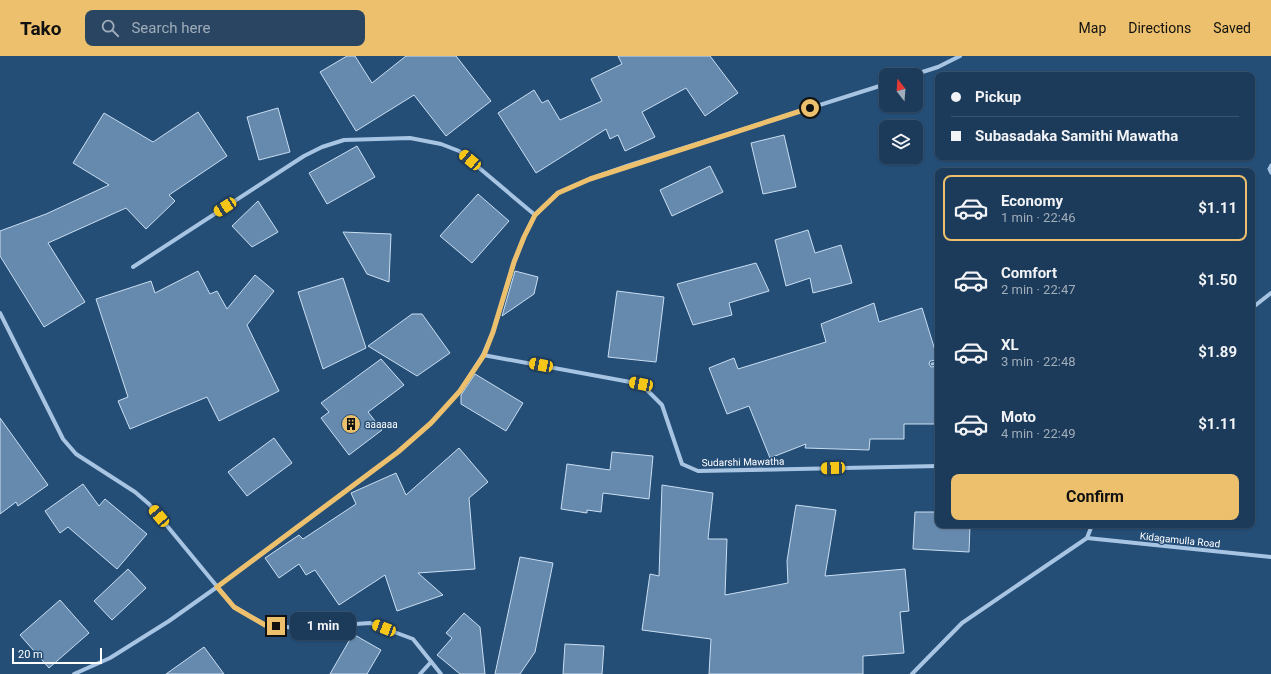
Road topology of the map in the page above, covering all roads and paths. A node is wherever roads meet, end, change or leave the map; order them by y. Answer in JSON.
{"nodes":[{"id":1,"x":960,"y":56,"type":"edge"},
{"id":2,"x":923,"y":72,"type":"edge"},
{"id":3,"x":879,"y":86,"type":"edge"},
{"id":4,"x":1271,"y":165,"type":"edge"},
{"id":5,"x":1271,"y":173,"type":"edge"},
{"id":6,"x":535,"y":215,"type":"junction"},
{"id":7,"x":133,"y":267,"type":"dead end"},
{"id":8,"x":1271,"y":293,"type":"edge"},
{"id":9,"x":1255,"y":306,"type":"edge"},
{"id":10,"x":0,"y":312,"type":"edge"},
{"id":11,"x":484,"y":355,"type":"junction"},
{"id":12,"x":932,"y":364,"type":"dead end"},
{"id":13,"x":935,"y":364,"type":"edge"},
{"id":14,"x":935,"y":466,"type":"edge"},
{"id":15,"x":1091,"y":528,"type":"edge"},
{"id":16,"x":1087,"y":538,"type":"junction"},
{"id":17,"x":1271,"y":557,"type":"edge"},
{"id":18,"x":217,"y":587,"type":"junction"},
{"id":19,"x":431,"y":662,"type":"junction"},
{"id":20,"x":74,"y":674,"type":"edge"},
{"id":21,"x":420,"y":674,"type":"edge"},
{"id":22,"x":441,"y":674,"type":"edge"},
{"id":23,"x":912,"y":674,"type":"edge"}],
"edges":[{"from":1,"to":2,"type":"street"},
{"from":3,"to":6,"type":"street"},
{"from":4,"to":5,"type":"lane"},
{"from":6,"to":7,"type":"street"},
{"from":6,"to":11,"type":"street"},
{"from":8,"to":9,"type":"street"},
{"from":10,"to":18,"type":"street"},
{"from":11,"to":14,"type":"street","name":"Sudarshi Mawatha"},
{"from":11,"to":18,"type":"street"},
{"from":12,"to":13,"type":"lane"},
{"from":15,"to":16,"type":"street"},
{"from":16,"to":17,"type":"street","name":"Kidagamulla Road"},
{"from":16,"to":23,"type":"street"},
{"from":18,"to":19,"type":"street"},
{"from":18,"to":20,"type":"street"},
{"from":19,"to":21,"type":"street"},
{"from":19,"to":22,"type":"street"}]}
